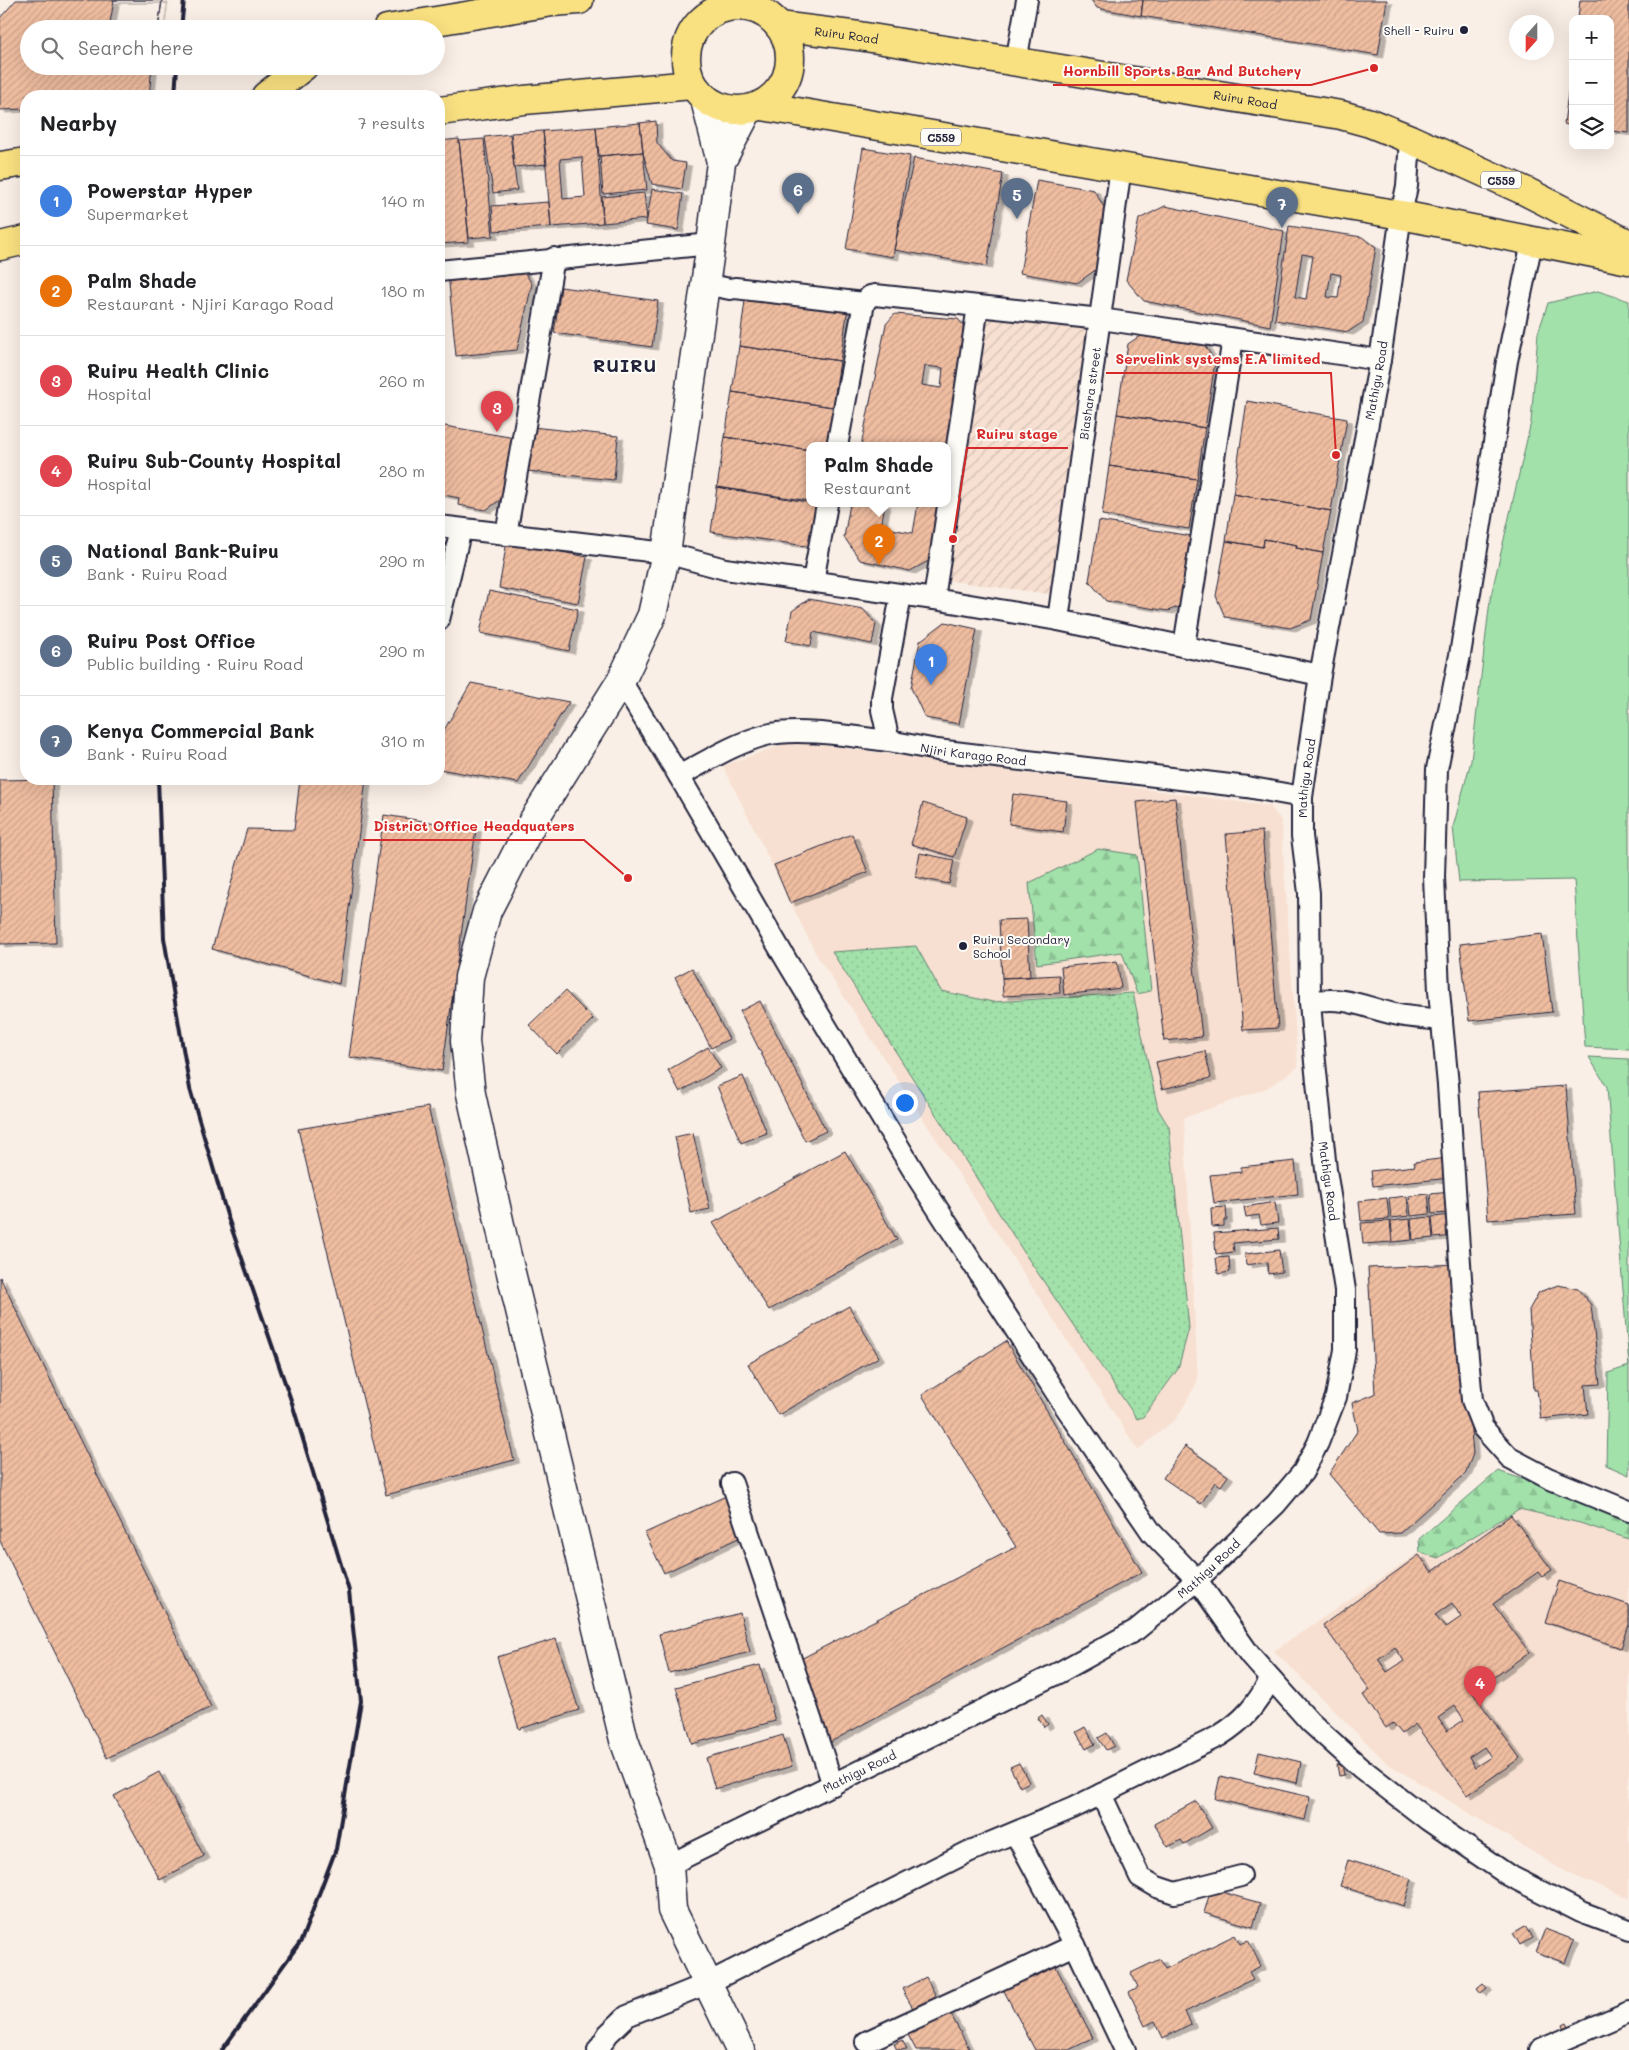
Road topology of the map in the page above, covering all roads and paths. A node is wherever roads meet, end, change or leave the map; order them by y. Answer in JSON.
{"nodes":[{"id":1,"x":693,"y":0,"type":"edge"},
{"id":2,"x":1027,"y":0,"type":"edge"},
{"id":3,"x":561,"y":1,"type":"edge"},
{"id":4,"x":726,"y":7,"type":"junction"},
{"id":5,"x":442,"y":20,"type":"edge"},
{"id":6,"x":779,"y":26,"type":"junction"},
{"id":7,"x":1016,"y":62,"type":"junction"},
{"id":8,"x":293,"y":75,"type":"edge"},
{"id":9,"x":274,"y":90,"type":"edge"},
{"id":10,"x":699,"y":92,"type":"junction"},
{"id":11,"x":755,"y":108,"type":"junction"},
{"id":12,"x":445,"y":110,"type":"edge"},
{"id":13,"x":1410,"y":139,"type":"junction"},
{"id":14,"x":721,"y":162,"type":"junction"},
{"id":15,"x":20,"y":163,"type":"edge"},
{"id":16,"x":0,"y":166,"type":"edge"},
{"id":17,"x":1121,"y":167,"type":"junction"},
{"id":18,"x":1401,"y":215,"type":"junction"},
{"id":19,"x":20,"y":241,"type":"edge"},
{"id":20,"x":1532,"y":242,"type":"junction"},
{"id":21,"x":711,"y":244,"type":"junction"},
{"id":22,"x":1629,"y":244,"type":"edge"},
{"id":23,"x":0,"y":246,"type":"edge"},
{"id":24,"x":554,"y":258,"type":"junction"},
{"id":25,"x":1629,"y":260,"type":"edge"},
{"id":26,"x":445,"y":270,"type":"edge"},
{"id":27,"x":705,"y":284,"type":"junction"},
{"id":28,"x":864,"y":303,"type":"junction"},
{"id":29,"x":978,"y":306,"type":"junction"},
{"id":30,"x":1101,"y":320,"type":"junction"},
{"id":31,"x":1233,"y":339,"type":"junction"},
{"id":32,"x":1380,"y":360,"type":"junction"},
{"id":33,"x":838,"y":442,"type":"edge"},
{"id":34,"x":951,"y":486,"type":"edge"},
{"id":35,"x":826,"y":507,"type":"edge"},
{"id":36,"x":948,"y":507,"type":"edge"},
{"id":37,"x":445,"y":527,"type":"edge"},
{"id":38,"x":461,"y":529,"type":"junction"},
{"id":39,"x":506,"y":535,"type":"junction"},
{"id":40,"x":666,"y":553,"type":"junction"},
{"id":41,"x":814,"y":581,"type":"junction"},
{"id":42,"x":445,"y":595,"type":"edge"},
{"id":43,"x":901,"y":595,"type":"junction"},
{"id":44,"x":934,"y":599,"type":"junction"},
{"id":45,"x":1058,"y":620,"type":"junction"},
{"id":46,"x":1184,"y":646,"type":"junction"},
{"id":47,"x":1320,"y":675,"type":"junction"},
{"id":48,"x":621,"y":681,"type":"junction"},
{"id":49,"x":889,"y":741,"type":"junction"},
{"id":50,"x":680,"y":776,"type":"junction"},
{"id":51,"x":1302,"y":797,"type":"junction"},
{"id":52,"x":1310,"y":1002,"type":"junction"},
{"id":53,"x":1442,"y":1020,"type":"junction"},
{"id":54,"x":732,"y":1483,"type":"dead end"},
{"id":55,"x":1629,"y":1511,"type":"edge"},
{"id":56,"x":1197,"y":1580,"type":"junction"},
{"id":57,"x":1271,"y":1679,"type":"junction"},
{"id":58,"x":833,"y":1784,"type":"junction"},
{"id":59,"x":1100,"y":1794,"type":"junction"},
{"id":60,"x":1015,"y":1833,"type":"junction"},
{"id":61,"x":669,"y":1865,"type":"junction"},
{"id":62,"x":1241,"y":1876,"type":"dead end"},
{"id":63,"x":1629,"y":1930,"type":"edge"},
{"id":64,"x":1075,"y":1945,"type":"junction"},
{"id":65,"x":706,"y":1984,"type":"junction"},
{"id":66,"x":1629,"y":2012,"type":"edge"},
{"id":67,"x":866,"y":2042,"type":"dead end"},
{"id":68,"x":598,"y":2050,"type":"edge"},
{"id":69,"x":740,"y":2050,"type":"edge"},
{"id":70,"x":1125,"y":2050,"type":"edge"},
{"id":71,"x":1540,"y":2050,"type":"edge"}],
"edges":[{"from":1,"to":4,"type":"main road"},
{"from":2,"to":7,"type":"street"},
{"from":3,"to":5,"type":"main road"},
{"from":4,"to":6,"type":"main road"},
{"from":4,"to":10,"type":"main road"},
{"from":6,"to":7,"type":"main road","name":"Ruiru Road","number":"C559"},
{"from":6,"to":11,"type":"main road"},
{"from":7,"to":13,"type":"main road","name":"Ruiru Road","number":"C559"},
{"from":8,"to":9,"type":"main road"},
{"from":10,"to":11,"type":"main road"},
{"from":10,"to":12,"type":"main road"},
{"from":10,"to":14,"type":"main road"},
{"from":11,"to":14,"type":"main road"},
{"from":11,"to":17,"type":"main road","number":"C559"},
{"from":13,"to":18,"type":"street","name":"Mathigu Road"},
{"from":13,"to":22,"type":"main road","name":"Ruiru Road","number":"C559"},
{"from":14,"to":21,"type":"main road"},
{"from":15,"to":16,"type":"main road"},
{"from":17,"to":18,"type":"main road","number":"C559"},
{"from":17,"to":30,"type":"street","name":"Biashara street"},
{"from":18,"to":20,"type":"main road","number":"C559"},
{"from":18,"to":32,"type":"street","name":"Mathigu Road"},
{"from":19,"to":23,"type":"main road"},
{"from":20,"to":25,"type":"main road","number":"C559"},
{"from":20,"to":53,"type":"street"},
{"from":21,"to":24,"type":"street"},
{"from":21,"to":27,"type":"main road"},
{"from":24,"to":26,"type":"street"},
{"from":24,"to":39,"type":"street"},
{"from":27,"to":28,"type":"street"},
{"from":27,"to":40,"type":"main road"},
{"from":28,"to":29,"type":"street"},
{"from":28,"to":33,"type":"street"},
{"from":29,"to":30,"type":"street"},
{"from":29,"to":34,"type":"street"},
{"from":30,"to":31,"type":"street"},
{"from":30,"to":45,"type":"street","name":"Biashara street"},
{"from":31,"to":32,"type":"street"},
{"from":31,"to":46,"type":"street"},
{"from":32,"to":47,"type":"street","name":"Mathigu Road"},
{"from":35,"to":41,"type":"street"},
{"from":36,"to":44,"type":"street"},
{"from":37,"to":38,"type":"street"},
{"from":38,"to":39,"type":"street"},
{"from":38,"to":42,"type":"street"},
{"from":39,"to":40,"type":"street"},
{"from":40,"to":41,"type":"street"},
{"from":40,"to":48,"type":"main road"},
{"from":41,"to":43,"type":"street"},
{"from":43,"to":44,"type":"street"},
{"from":43,"to":49,"type":"street"},
{"from":44,"to":45,"type":"street"},
{"from":45,"to":46,"type":"street"},
{"from":46,"to":47,"type":"street"},
{"from":47,"to":51,"type":"street","name":"Mathigu Road"},
{"from":48,"to":50,"type":"street"},
{"from":48,"to":61,"type":"main road"},
{"from":49,"to":50,"type":"street","name":"Njiri Karago Road"},
{"from":49,"to":51,"type":"street","name":"Njiri Karago Road"},
{"from":50,"to":56,"type":"street"},
{"from":51,"to":52,"type":"street","name":"Mathigu Road"},
{"from":52,"to":53,"type":"street"},
{"from":52,"to":56,"type":"street","name":"Mathigu Road"},
{"from":53,"to":55,"type":"street"},
{"from":54,"to":58,"type":"street"},
{"from":56,"to":57,"type":"street"},
{"from":56,"to":58,"type":"street","name":"Mathigu Road"},
{"from":57,"to":59,"type":"street"},
{"from":57,"to":63,"type":"street"},
{"from":58,"to":61,"type":"street","name":"Mathigu Road"},
{"from":59,"to":60,"type":"street"},
{"from":59,"to":62,"type":"street"},
{"from":60,"to":64,"type":"street"},
{"from":60,"to":65,"type":"street"},
{"from":61,"to":65,"type":"main road"},
{"from":64,"to":67,"type":"street"},
{"from":64,"to":70,"type":"street"},
{"from":65,"to":68,"type":"street"},
{"from":65,"to":69,"type":"main road"},
{"from":66,"to":71,"type":"street"}]}
